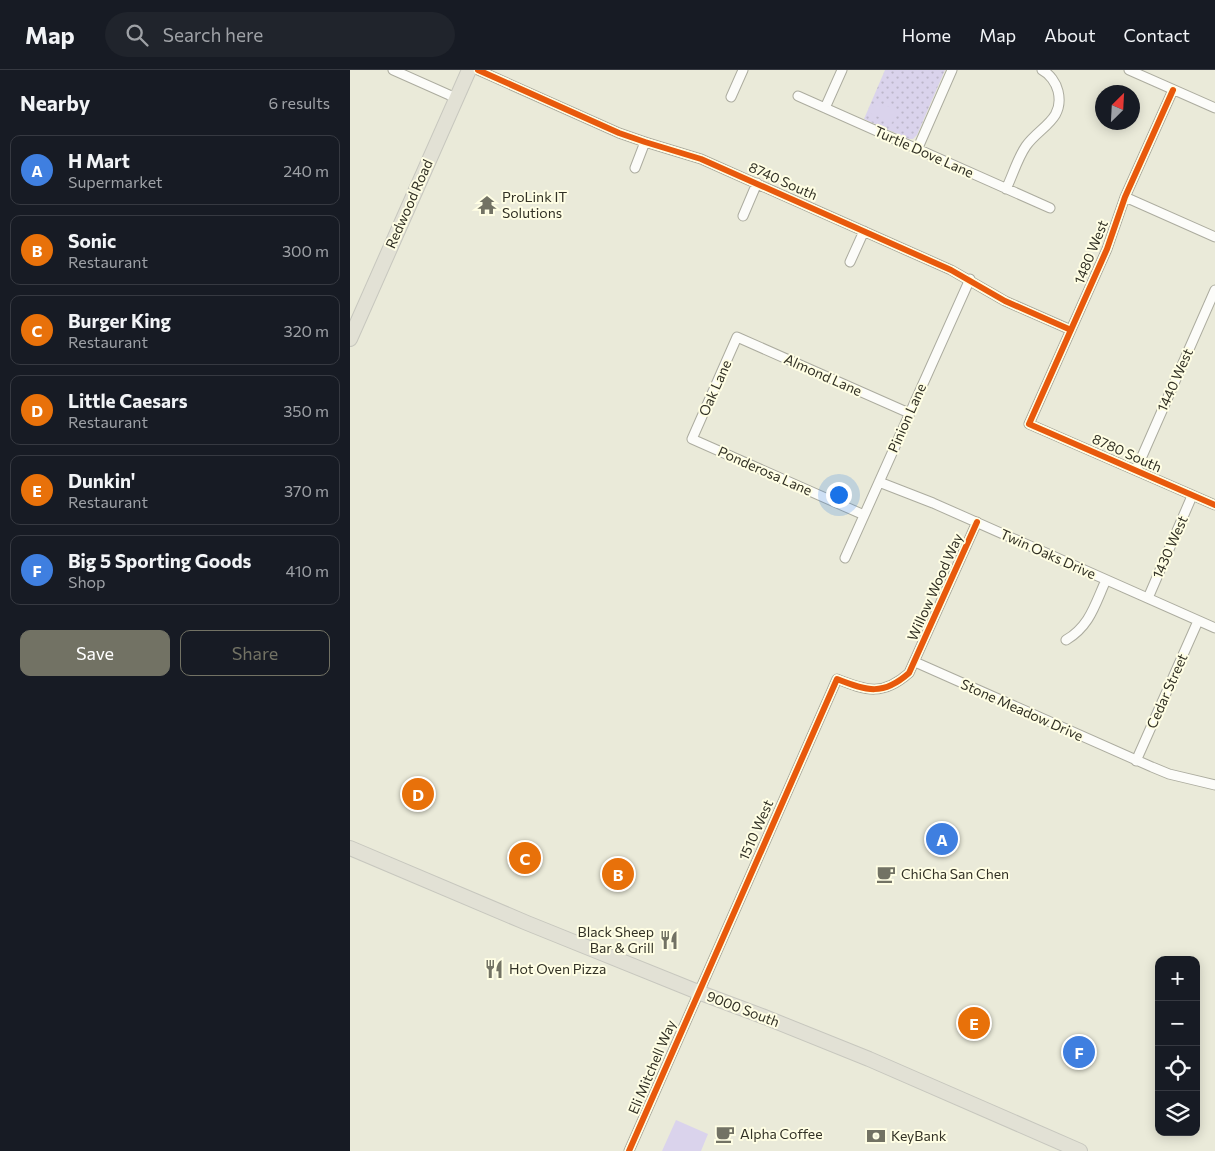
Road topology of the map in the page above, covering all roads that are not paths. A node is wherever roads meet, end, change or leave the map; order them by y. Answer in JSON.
{"nodes":[{"id":1,"x":393,"y":70,"type":"edge"},
{"id":2,"x":469,"y":70,"type":"edge"},
{"id":3,"x":478,"y":70,"type":"edge"},
{"id":4,"x":743,"y":70,"type":"edge"},
{"id":5,"x":842,"y":70,"type":"edge"},
{"id":6,"x":952,"y":70,"type":"edge"},
{"id":7,"x":1042,"y":70,"type":"edge"},
{"id":8,"x":1131,"y":71,"type":"edge"},
{"id":9,"x":1173,"y":90,"type":"junction"},
{"id":10,"x":798,"y":96,"type":"dead end"},
{"id":11,"x":731,"y":97,"type":"dead end"},
{"id":12,"x":456,"y":98,"type":"junction"},
{"id":13,"x":825,"y":108,"type":"junction"},
{"id":14,"x":1215,"y":108,"type":"edge"},
{"id":15,"x":645,"y":142,"type":"junction"},
{"id":16,"x":918,"y":150,"type":"junction"},
{"id":17,"x":635,"y":168,"type":"dead end"},
{"id":18,"x":757,"y":183,"type":"junction"},
{"id":19,"x":1006,"y":189,"type":"junction"},
{"id":20,"x":1126,"y":197,"type":"junction"},
{"id":21,"x":1050,"y":208,"type":"dead end"},
{"id":22,"x":743,"y":216,"type":"dead end"},
{"id":23,"x":864,"y":231,"type":"junction"},
{"id":24,"x":1215,"y":237,"type":"edge"},
{"id":25,"x":850,"y":262,"type":"dead end"},
{"id":26,"x":970,"y":279,"type":"junction"},
{"id":27,"x":1215,"y":290,"type":"edge"},
{"id":28,"x":1071,"y":330,"type":"junction"},
{"id":29,"x":737,"y":337,"type":"joint"},
{"id":30,"x":350,"y":339,"type":"edge"},
{"id":31,"x":909,"y":414,"type":"junction"},
{"id":32,"x":1030,"y":424,"type":"joint"},
{"id":33,"x":692,"y":439,"type":"joint"},
{"id":34,"x":1136,"y":470,"type":"junction"},
{"id":35,"x":879,"y":482,"type":"junction"},
{"id":36,"x":1192,"y":496,"type":"junction"},
{"id":37,"x":1215,"y":506,"type":"edge"},
{"id":38,"x":864,"y":515,"type":"junction"},
{"id":39,"x":977,"y":522,"type":"junction"},
{"id":40,"x":845,"y":558,"type":"dead end"},
{"id":41,"x":1106,"y":580,"type":"junction"},
{"id":42,"x":1148,"y":598,"type":"junction"},
{"id":43,"x":1198,"y":621,"type":"junction"},
{"id":44,"x":1215,"y":628,"type":"edge"},
{"id":45,"x":1066,"y":640,"type":"dead end"},
{"id":46,"x":916,"y":662,"type":"junction"},
{"id":47,"x":1136,"y":760,"type":"junction"},
{"id":48,"x":1215,"y":785,"type":"edge"},
{"id":49,"x":350,"y":848,"type":"edge"},
{"id":50,"x":698,"y":992,"type":"junction"},
{"id":51,"x":629,"y":1151,"type":"edge"},
{"id":52,"x":1080,"y":1151,"type":"edge"}],
"edges":[{"from":1,"to":12,"type":"street"},
{"from":2,"to":12,"type":"main road","name":"Redwood Road"},
{"from":3,"to":15,"type":"street","name":"8740 South"},
{"from":4,"to":11,"type":"street"},
{"from":5,"to":13,"type":"street"},
{"from":6,"to":16,"type":"street"},
{"from":7,"to":19,"type":"street"},
{"from":8,"to":9,"type":"street"},
{"from":9,"to":14,"type":"street"},
{"from":9,"to":20,"type":"street","name":"1480 West"},
{"from":10,"to":13,"type":"street","name":"Turtle Dove Lane"},
{"from":12,"to":30,"type":"main road","name":"Redwood Road"},
{"from":13,"to":16,"type":"street","name":"Turtle Dove Lane"},
{"from":15,"to":17,"type":"street"},
{"from":15,"to":18,"type":"street","name":"8740 South"},
{"from":16,"to":19,"type":"street","name":"Turtle Dove Lane"},
{"from":18,"to":22,"type":"street","name":"8740 South"},
{"from":18,"to":23,"type":"street","name":"8740 South"},
{"from":19,"to":21,"type":"street","name":"Turtle Dove Lane"},
{"from":20,"to":24,"type":"street"},
{"from":20,"to":28,"type":"street","name":"1480 West"},
{"from":23,"to":25,"type":"street"},
{"from":23,"to":26,"type":"street","name":"8740 South"},
{"from":26,"to":28,"type":"street","name":"8740 South"},
{"from":26,"to":31,"type":"street","name":"Pinion Lane"},
{"from":27,"to":34,"type":"street","name":"1440 West"},
{"from":28,"to":32,"type":"street","name":"1480 West"},
{"from":29,"to":31,"type":"street","name":"Almond Lane"},
{"from":29,"to":33,"type":"street","name":"Oak Lane"},
{"from":31,"to":35,"type":"street","name":"Pinion Lane"},
{"from":32,"to":34,"type":"street","name":"8780 South"},
{"from":33,"to":38,"type":"street","name":"Ponderosa Lane"},
{"from":34,"to":36,"type":"street","name":"8780 South"},
{"from":35,"to":38,"type":"street","name":"Pinion Lane"},
{"from":35,"to":39,"type":"street","name":"Twin Oaks Drive"},
{"from":36,"to":37,"type":"street","name":"8780 South"},
{"from":36,"to":42,"type":"street","name":"1430 West"},
{"from":38,"to":40,"type":"street","name":"Pinion Lane"},
{"from":39,"to":41,"type":"street","name":"Twin Oaks Drive"},
{"from":39,"to":46,"type":"street","name":"Willow Wood Way"},
{"from":41,"to":42,"type":"street","name":"Twin Oaks Drive"},
{"from":41,"to":45,"type":"street"},
{"from":42,"to":43,"type":"street","name":"Twin Oaks Drive"},
{"from":43,"to":44,"type":"street","name":"Twin Oaks Drive"},
{"from":43,"to":47,"type":"street","name":"Cedar Street"},
{"from":46,"to":47,"type":"street","name":"Stone Meadow Drive"},
{"from":46,"to":50,"type":"street","name":"1510 West"},
{"from":47,"to":48,"type":"street","name":"Stone Meadow Drive"},
{"from":49,"to":50,"type":"main road","name":"9000 South"},
{"from":50,"to":51,"type":"street","name":"Eli Mitchell Way"},
{"from":50,"to":52,"type":"main road","name":"9000 South"}]}
